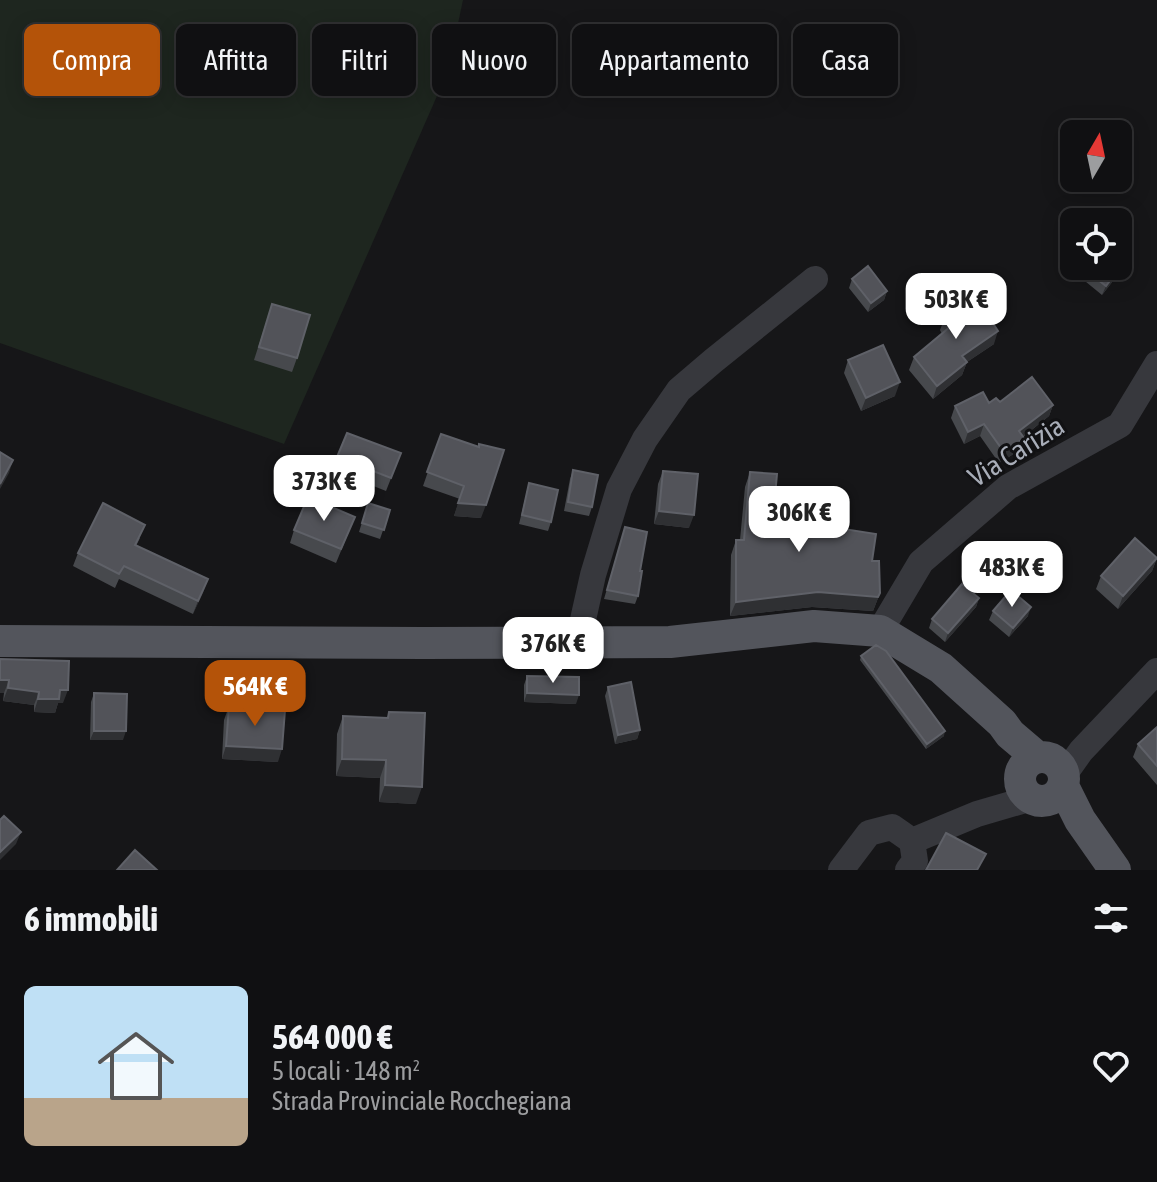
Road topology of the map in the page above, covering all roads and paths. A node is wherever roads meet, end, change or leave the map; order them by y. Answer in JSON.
{"nodes":[{"id":1,"x":815,"y":279,"type":"dead end"},
{"id":2,"x":1157,"y":364,"type":"edge"},
{"id":3,"x":880,"y":631,"type":"junction"},
{"id":4,"x":0,"y":641,"type":"edge"},
{"id":5,"x":578,"y":642,"type":"junction"},
{"id":6,"x":1157,"y":671,"type":"edge"},
{"id":7,"x":1043,"y":778,"type":"junction"},
{"id":8,"x":912,"y":841,"type":"junction"},
{"id":9,"x":841,"y":870,"type":"edge"},
{"id":10,"x":908,"y":870,"type":"edge"},
{"id":11,"x":1115,"y":870,"type":"edge"}],
"edges":[{"from":1,"to":5,"type":"street"},
{"from":2,"to":3,"type":"street","name":"Via Carizia"},
{"from":3,"to":5,"type":"main road"},
{"from":3,"to":7,"type":"main road"},
{"from":4,"to":5,"type":"main road"},
{"from":6,"to":7,"type":"street"},
{"from":7,"to":8,"type":"street"},
{"from":7,"to":11,"type":"main road"},
{"from":8,"to":9,"type":"street"},
{"from":8,"to":10,"type":"street"}]}
